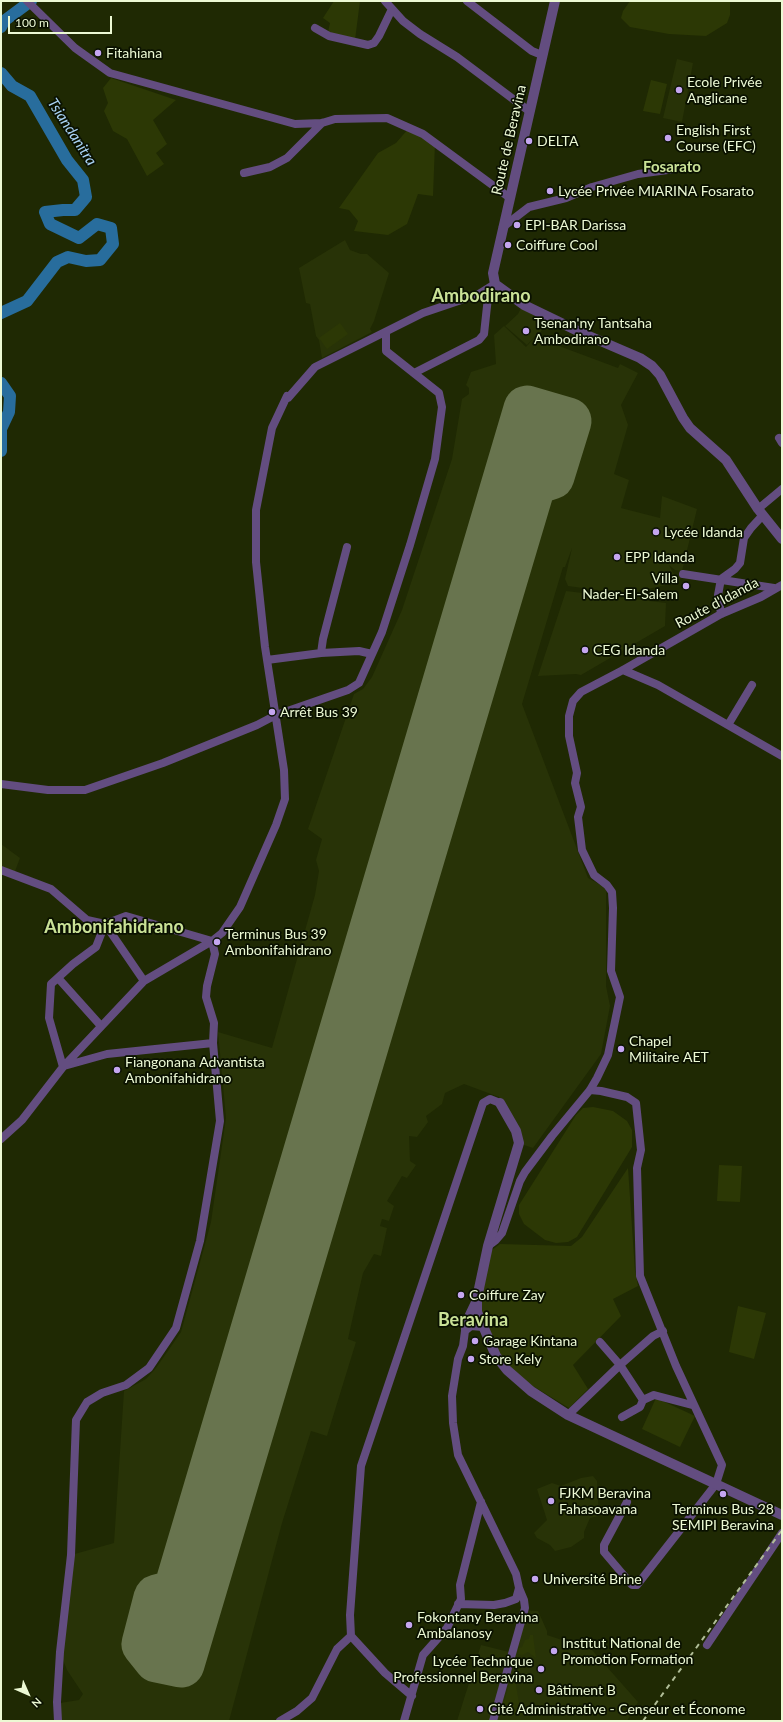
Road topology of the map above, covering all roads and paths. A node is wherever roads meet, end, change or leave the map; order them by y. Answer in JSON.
{"nodes":[{"id":1,"x":27,"y":1,"type":"edge"},
{"id":2,"x":385,"y":1,"type":"edge"},
{"id":3,"x":467,"y":1,"type":"edge"},
{"id":4,"x":554,"y":1,"type":"edge"},
{"id":5,"x":392,"y":9,"type":"junction"},
{"id":6,"x":315,"y":28,"type":"dead end"},
{"id":7,"x":542,"y":55,"type":"junction"},
{"id":8,"x":529,"y":111,"type":"junction"},
{"id":9,"x":322,"y":122,"type":"junction"},
{"id":10,"x":675,"y":169,"type":"dead end"},
{"id":11,"x":244,"y":173,"type":"dead end"},
{"id":12,"x":510,"y":198,"type":"junction"},
{"id":13,"x":504,"y":227,"type":"junction"},
{"id":14,"x":492,"y":286,"type":"junction"},
{"id":15,"x":386,"y":332,"type":"junction"},
{"id":16,"x":414,"y":373,"type":"junction"},
{"id":17,"x":782,"y":489,"type":"edge"},
{"id":18,"x":760,"y":512,"type":"junction"},
{"id":19,"x":782,"y":539,"type":"edge"},
{"id":20,"x":348,"y":547,"type":"dead end"},
{"id":21,"x":684,"y":574,"type":"dead end"},
{"id":22,"x":721,"y":579,"type":"junction"},
{"id":23,"x":778,"y":586,"type":"edge"},
{"id":24,"x":721,"y":614,"type":"junction"},
{"id":25,"x":321,"y":653,"type":"junction"},
{"id":26,"x":372,"y":654,"type":"junction"},
{"id":27,"x":267,"y":660,"type":"junction"},
{"id":28,"x":622,"y":670,"type":"junction"},
{"id":29,"x":752,"y":685,"type":"dead end"},
{"id":30,"x":276,"y":715,"type":"junction"},
{"id":31,"x":728,"y":725,"type":"junction"},
{"id":32,"x":782,"y":756,"type":"edge"},
{"id":33,"x":1,"y":784,"type":"edge"},
{"id":34,"x":1,"y":870,"type":"edge"},
{"id":35,"x":106,"y":924,"type":"junction"},
{"id":36,"x":212,"y":940,"type":"junction"},
{"id":37,"x":58,"y":978,"type":"junction"},
{"id":38,"x":144,"y":981,"type":"junction"},
{"id":39,"x":101,"y":1026,"type":"junction"},
{"id":40,"x":213,"y":1043,"type":"junction"},
{"id":41,"x":63,"y":1067,"type":"junction"},
{"id":42,"x":590,"y":1090,"type":"junction"},
{"id":43,"x":500,"y":1103,"type":"joint"},
{"id":44,"x":1,"y":1139,"type":"edge"},
{"id":45,"x":488,"y":1246,"type":"junction"},
{"id":46,"x":477,"y":1298,"type":"junction"},
{"id":47,"x":483,"y":1327,"type":"junction"},
{"id":48,"x":465,"y":1331,"type":"junction"},
{"id":49,"x":662,"y":1331,"type":"junction"},
{"id":50,"x":600,"y":1342,"type":"dead end"},
{"id":51,"x":620,"y":1365,"type":"junction"},
{"id":52,"x":644,"y":1400,"type":"junction"},
{"id":53,"x":692,"y":1405,"type":"junction"},
{"id":54,"x":568,"y":1415,"type":"junction"},
{"id":55,"x":622,"y":1417,"type":"dead end"},
{"id":56,"x":716,"y":1484,"type":"junction"},
{"id":57,"x":481,"y":1502,"type":"junction"},
{"id":58,"x":627,"y":1502,"type":"dead end"},
{"id":59,"x":782,"y":1515,"type":"edge"},
{"id":60,"x":782,"y":1533,"type":"edge"},
{"id":61,"x":519,"y":1588,"type":"junction"},
{"id":62,"x":458,"y":1604,"type":"junction"},
{"id":63,"x":351,"y":1636,"type":"junction"},
{"id":64,"x":707,"y":1645,"type":"dead end"},
{"id":65,"x":412,"y":1696,"type":"junction"},
{"id":66,"x":58,"y":1721,"type":"edge"},
{"id":67,"x":280,"y":1721,"type":"edge"},
{"id":68,"x":404,"y":1721,"type":"edge"},
{"id":69,"x":493,"y":1721,"type":"edge"}],
"edges":[{"from":1,"to":9,"type":"street"},
{"from":2,"to":5,"type":"street"},
{"from":3,"to":7,"type":"street"},
{"from":4,"to":7,"type":"street","name":"Route de Beravina"},
{"from":5,"to":6,"type":"street"},
{"from":5,"to":8,"type":"street"},
{"from":7,"to":8,"type":"street","name":"Route de Beravina"},
{"from":8,"to":12,"type":"street","name":"Route de Beravina"},
{"from":9,"to":11,"type":"street"},
{"from":9,"to":12,"type":"street"},
{"from":10,"to":13,"type":"street"},
{"from":12,"to":13,"type":"street","name":"Route de Beravina"},
{"from":13,"to":14,"type":"street","name":"Route de Beravina"},
{"from":14,"to":15,"type":"street"},
{"from":14,"to":16,"type":"street"},
{"from":14,"to":18,"type":"street"},
{"from":15,"to":16,"type":"street"},
{"from":15,"to":27,"type":"street"},
{"from":16,"to":26,"type":"street"},
{"from":17,"to":18,"type":"street"},
{"from":18,"to":19,"type":"street"},
{"from":18,"to":22,"type":"street"},
{"from":20,"to":25,"type":"street"},
{"from":21,"to":22,"type":"street"},
{"from":22,"to":23,"type":"street"},
{"from":22,"to":24,"type":"street"},
{"from":23,"to":24,"type":"street","name":"Route d'Idanda"},
{"from":24,"to":28,"type":"street","name":"Route d'Idanda"},
{"from":25,"to":26,"type":"street"},
{"from":25,"to":27,"type":"street"},
{"from":26,"to":30,"type":"street"},
{"from":27,"to":30,"type":"street"},
{"from":28,"to":31,"type":"street"},
{"from":28,"to":42,"type":"street","name":"Route d'Idanda"},
{"from":29,"to":31,"type":"street"},
{"from":30,"to":33,"type":"street"},
{"from":30,"to":36,"type":"street"},
{"from":31,"to":32,"type":"street"},
{"from":34,"to":35,"type":"street"},
{"from":35,"to":36,"type":"street"},
{"from":35,"to":37,"type":"street"},
{"from":35,"to":38,"type":"street"},
{"from":36,"to":38,"type":"street"},
{"from":36,"to":40,"type":"street"},
{"from":37,"to":39,"type":"street"},
{"from":37,"to":41,"type":"street"},
{"from":38,"to":39,"type":"street"},
{"from":39,"to":41,"type":"street"},
{"from":40,"to":41,"type":"street"},
{"from":40,"to":66,"type":"street"},
{"from":41,"to":44,"type":"street"},
{"from":42,"to":45,"type":"street","name":"Route d'Idanda"},
{"from":42,"to":49,"type":"street"},
{"from":43,"to":45,"type":"street"},
{"from":43,"to":63,"type":"street"},
{"from":45,"to":46,"type":"street"},
{"from":46,"to":47,"type":"street"},
{"from":46,"to":48,"type":"street"},
{"from":47,"to":48,"type":"street"},
{"from":47,"to":54,"type":"street"},
{"from":48,"to":57,"type":"street"},
{"from":49,"to":51,"type":"street"},
{"from":49,"to":53,"type":"street"},
{"from":50,"to":51,"type":"street"},
{"from":51,"to":52,"type":"street"},
{"from":51,"to":54,"type":"street"},
{"from":52,"to":53,"type":"street"},
{"from":52,"to":55,"type":"street"},
{"from":53,"to":56,"type":"street"},
{"from":54,"to":56,"type":"street"},
{"from":56,"to":58,"type":"street"},
{"from":56,"to":59,"type":"street"},
{"from":57,"to":61,"type":"street"},
{"from":57,"to":62,"type":"street"},
{"from":60,"to":64,"type":"street"},
{"from":61,"to":62,"type":"street"},
{"from":61,"to":69,"type":"street"},
{"from":62,"to":65,"type":"street"},
{"from":63,"to":65,"type":"street"},
{"from":63,"to":67,"type":"street"},
{"from":65,"to":68,"type":"street"}]}
